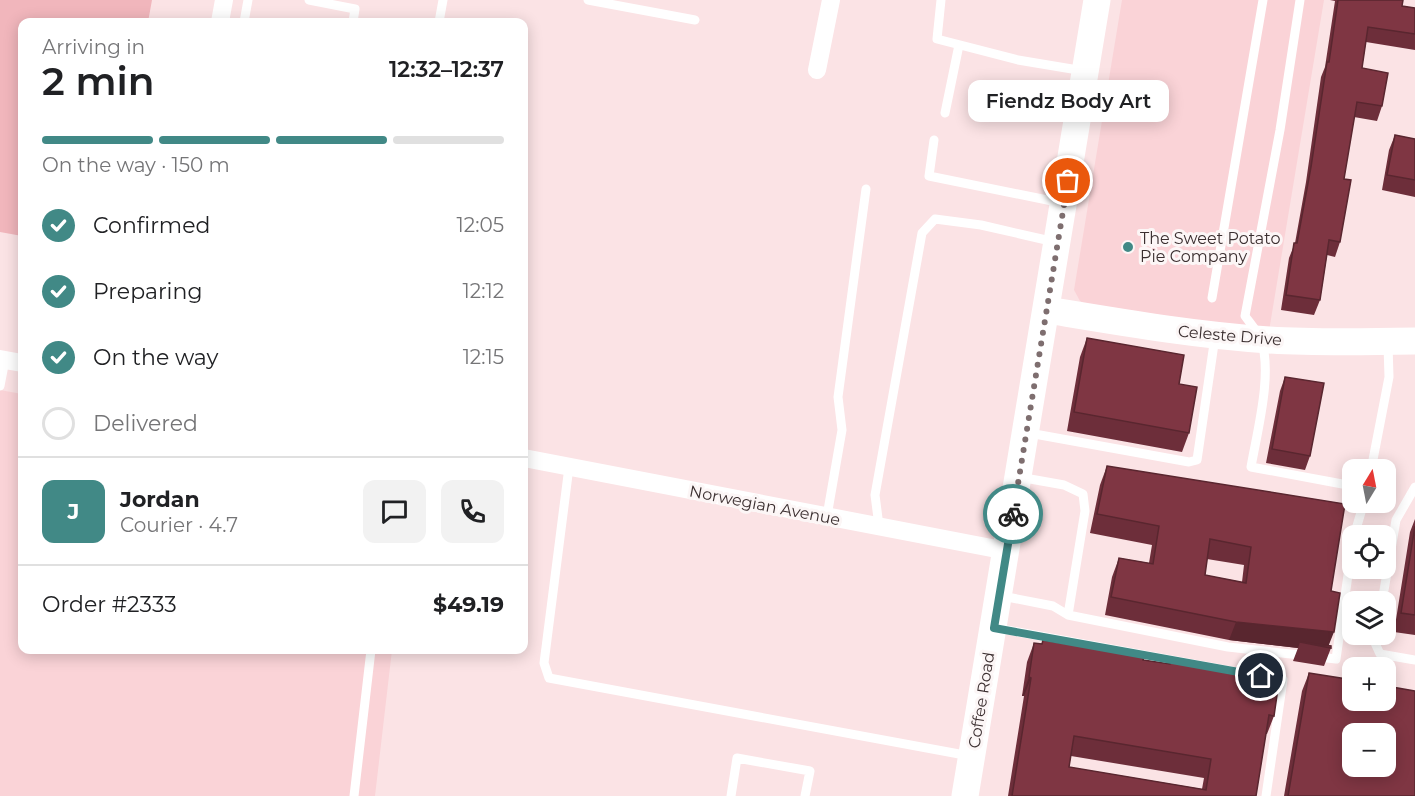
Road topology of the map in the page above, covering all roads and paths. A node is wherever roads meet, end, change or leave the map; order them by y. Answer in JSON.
{"nodes":[{"id":1,"x":224,"y":0,"type":"edge"},
{"id":2,"x":248,"y":0,"type":"edge"},
{"id":3,"x":309,"y":0,"type":"edge"},
{"id":4,"x":443,"y":0,"type":"edge"},
{"id":5,"x":588,"y":0,"type":"edge"},
{"id":6,"x":831,"y":0,"type":"edge"},
{"id":7,"x":941,"y":0,"type":"edge"},
{"id":8,"x":1097,"y":0,"type":"edge"},
{"id":9,"x":1263,"y":0,"type":"edge"},
{"id":10,"x":1300,"y":0,"type":"edge"},
{"id":11,"x":221,"y":18,"type":"edge"},
{"id":12,"x":245,"y":18,"type":"edge"},
{"id":13,"x":353,"y":18,"type":"edge"},
{"id":14,"x":441,"y":18,"type":"edge"},
{"id":15,"x":695,"y":20,"type":"dead end"},
{"id":16,"x":959,"y":45,"type":"junction"},
{"id":17,"x":817,"y":70,"type":"dead end"},
{"id":18,"x":1086,"y":72,"type":"junction"},
{"id":19,"x":945,"y":113,"type":"dead end"},
{"id":20,"x":934,"y":140,"type":"dead end"},
{"id":21,"x":866,"y":189,"type":"dead end"},
{"id":22,"x":1064,"y":203,"type":"junction"},
{"id":23,"x":1058,"y":242,"type":"junction"},
{"id":24,"x":1212,"y":298,"type":"dead end"},
{"id":25,"x":1047,"y":310,"type":"junction"},
{"id":26,"x":1216,"y":335,"type":"junction"},
{"id":27,"x":1261,"y":339,"type":"junction"},
{"id":28,"x":1415,"y":341,"type":"edge"},
{"id":29,"x":1387,"y":342,"type":"junction"},
{"id":30,"x":9,"y":360,"type":"edge"},
{"id":31,"x":0,"y":386,"type":"edge"},
{"id":32,"x":1026,"y":433,"type":"junction"},
{"id":33,"x":528,"y":459,"type":"edge"},
{"id":34,"x":1373,"y":459,"type":"edge"},
{"id":35,"x":569,"y":467,"type":"junction"},
{"id":36,"x":1019,"y":477,"type":"junction"},
{"id":37,"x":1342,"y":484,"type":"edge"},
{"id":38,"x":1415,"y":487,"type":"edge"},
{"id":39,"x":827,"y":516,"type":"junction"},
{"id":40,"x":879,"y":526,"type":"junction"},
{"id":41,"x":1007,"y":551,"type":"junction"},
{"id":42,"x":1347,"y":579,"type":"edge"},
{"id":43,"x":1384,"y":591,"type":"edge"},
{"id":44,"x":999,"y":596,"type":"junction"},
{"id":45,"x":1068,"y":615,"type":"junction"},
{"id":46,"x":994,"y":628,"type":"junction"},
{"id":47,"x":1377,"y":645,"type":"edge"},
{"id":48,"x":371,"y":654,"type":"edge"},
{"id":49,"x":1415,"y":660,"type":"edge"},
{"id":50,"x":972,"y":757,"type":"junction"},
{"id":51,"x":354,"y":796,"type":"edge"},
{"id":52,"x":731,"y":796,"type":"edge"},
{"id":53,"x":805,"y":796,"type":"edge"},
{"id":54,"x":965,"y":796,"type":"edge"},
{"id":55,"x":1266,"y":796,"type":"edge"}],
"edges":[{"from":1,"to":11,"type":"street"},
{"from":2,"to":12,"type":"lane"},
{"from":3,"to":13,"type":"lane"},
{"from":4,"to":14,"type":"lane"},
{"from":5,"to":15,"type":"lane"},
{"from":6,"to":17,"type":"street"},
{"from":7,"to":16,"type":"lane"},
{"from":8,"to":18,"type":"main road","name":"Coffee Road"},
{"from":9,"to":24,"type":"lane"},
{"from":10,"to":27,"type":"lane"},
{"from":16,"to":18,"type":"lane"},
{"from":16,"to":19,"type":"lane"},
{"from":18,"to":22,"type":"main road","name":"Coffee Road"},
{"from":20,"to":22,"type":"lane"},
{"from":21,"to":39,"type":"lane"},
{"from":22,"to":23,"type":"main road","name":"Coffee Road"},
{"from":23,"to":25,"type":"main road","name":"Coffee Road"},
{"from":23,"to":40,"type":"lane"},
{"from":25,"to":26,"type":"main road","name":"Celeste Drive"},
{"from":25,"to":32,"type":"main road","name":"Coffee Road"},
{"from":26,"to":27,"type":"main road","name":"Celeste Drive"},
{"from":26,"to":32,"type":"lane"},
{"from":27,"to":29,"type":"main road","name":"Celeste Drive"},
{"from":27,"to":37,"type":"lane"},
{"from":28,"to":29,"type":"main road","name":"Celeste Drive"},
{"from":29,"to":34,"type":"lane"},
{"from":30,"to":31,"type":"lane"},
{"from":32,"to":36,"type":"main road","name":"Coffee Road"},
{"from":33,"to":35,"type":"street","name":"Norwegian Avenue"},
{"from":35,"to":39,"type":"street","name":"Norwegian Avenue"},
{"from":35,"to":50,"type":"lane"},
{"from":36,"to":41,"type":"main road","name":"Coffee Road"},
{"from":36,"to":45,"type":"lane"},
{"from":38,"to":43,"type":"lane"},
{"from":39,"to":40,"type":"street","name":"Norwegian Avenue"},
{"from":40,"to":41,"type":"street","name":"Norwegian Avenue"},
{"from":41,"to":44,"type":"main road","name":"Coffee Road"},
{"from":42,"to":45,"type":"lane"},
{"from":44,"to":45,"type":"lane"},
{"from":44,"to":46,"type":"main road","name":"Coffee Road"},
{"from":46,"to":50,"type":"main road","name":"Coffee Road"},
{"from":46,"to":55,"type":"lane"},
{"from":47,"to":49,"type":"lane"},
{"from":48,"to":51,"type":"lane"},
{"from":50,"to":54,"type":"main road","name":"Coffee Road"},
{"from":52,"to":53,"type":"lane"}]}
